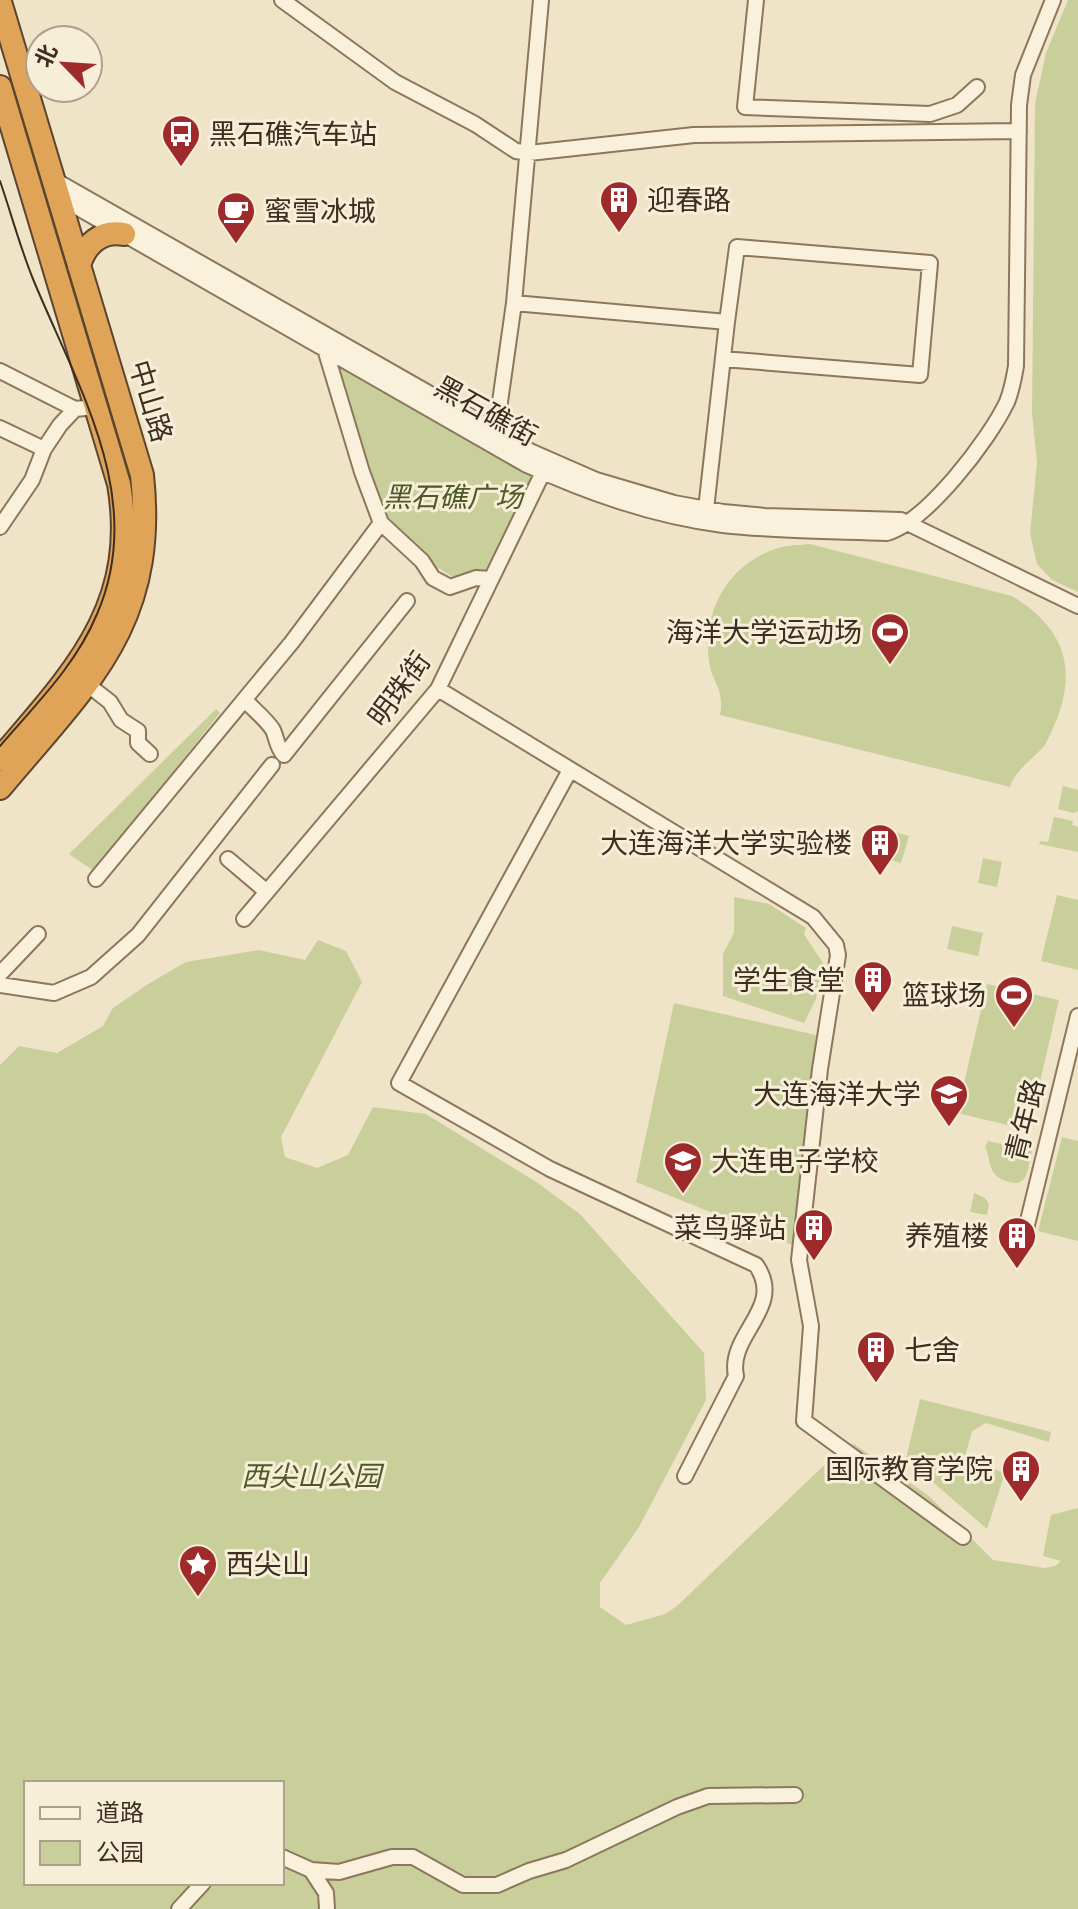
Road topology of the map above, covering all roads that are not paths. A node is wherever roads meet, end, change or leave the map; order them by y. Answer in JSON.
{"nodes":[{"id":1,"x":282,"y":0,"type":"edge"},
{"id":2,"x":541,"y":0,"type":"edge"},
{"id":3,"x":756,"y":0,"type":"edge"},
{"id":4,"x":1053,"y":0,"type":"edge"},
{"id":5,"x":0,"y":2,"type":"edge"},
{"id":6,"x":0,"y":87,"type":"edge"},
{"id":7,"x":977,"y":87,"type":"dead end"},
{"id":8,"x":1019,"y":131,"type":"junction"},
{"id":9,"x":529,"y":153,"type":"junction"},
{"id":10,"x":63,"y":200,"type":"junction"},
{"id":11,"x":108,"y":210,"type":"junction"},
{"id":12,"x":124,"y":234,"type":"junction"},
{"id":13,"x":50,"y":254,"type":"junction"},
{"id":14,"x":79,"y":266,"type":"junction"},
{"id":15,"x":514,"y":303,"type":"junction"},
{"id":16,"x":727,"y":322,"type":"junction"},
{"id":17,"x":325,"y":349,"type":"junction"},
{"id":18,"x":723,"y":359,"type":"junction"},
{"id":19,"x":0,"y":371,"type":"edge"},
{"id":20,"x":85,"y":408,"type":"junction"},
{"id":21,"x":0,"y":428,"type":"edge"},
{"id":22,"x":495,"y":439,"type":"junction"},
{"id":23,"x":44,"y":449,"type":"junction"},
{"id":24,"x":546,"y":466,"type":"junction"},
{"id":25,"x":706,"y":515,"type":"junction"},
{"id":26,"x":381,"y":523,"type":"junction"},
{"id":27,"x":909,"y":523,"type":"junction"},
{"id":28,"x":0,"y":527,"type":"edge"},
{"id":29,"x":491,"y":579,"type":"junction"},
{"id":30,"x":407,"y":601,"type":"dead end"},
{"id":31,"x":1078,"y":606,"type":"edge"},
{"id":32,"x":87,"y":684,"type":"junction"},
{"id":33,"x":438,"y":689,"type":"junction"},
{"id":34,"x":245,"y":700,"type":"junction"},
{"id":35,"x":150,"y":754,"type":"dead end"},
{"id":36,"x":0,"y":759,"type":"edge"},
{"id":37,"x":272,"y":765,"type":"dead end"},
{"id":38,"x":570,"y":770,"type":"junction"},
{"id":39,"x":0,"y":788,"type":"edge"},
{"id":40,"x":228,"y":859,"type":"dead end"},
{"id":41,"x":96,"y":879,"type":"dead end"},
{"id":42,"x":267,"y":892,"type":"junction"},
{"id":43,"x":244,"y":919,"type":"dead end"},
{"id":44,"x":38,"y":934,"type":"dead end"},
{"id":45,"x":0,"y":974,"type":"edge"},
{"id":46,"x":0,"y":985,"type":"edge"},
{"id":47,"x":1078,"y":1016,"type":"edge"},
{"id":48,"x":1024,"y":1237,"type":"dead end"},
{"id":49,"x":685,"y":1476,"type":"dead end"},
{"id":50,"x":963,"y":1537,"type":"dead end"},
{"id":51,"x":795,"y":1795,"type":"dead end"},
{"id":52,"x":284,"y":1858,"type":"edge"},
{"id":53,"x":311,"y":1870,"type":"junction"},
{"id":54,"x":201,"y":1885,"type":"edge"},
{"id":55,"x":179,"y":1909,"type":"edge"},
{"id":56,"x":327,"y":1909,"type":"edge"}],
"edges":[{"from":1,"to":9,"type":"street"},
{"from":2,"to":9,"type":"street"},
{"from":3,"to":7,"type":"street"},
{"from":4,"to":8,"type":"street"},
{"from":5,"to":10,"type":"highway","name":"中山路"},
{"from":6,"to":10,"type":"highway"},
{"from":6,"to":13,"type":"highway","name":"中山路"},
{"from":8,"to":9,"type":"street"},
{"from":8,"to":27,"type":"street"},
{"from":9,"to":15,"type":"street"},
{"from":10,"to":11,"type":"street","name":"黑石礁街"},
{"from":10,"to":11,"type":"street","name":"黑石礁街"},
{"from":10,"to":12,"type":"street","name":"黑石礁街"},
{"from":10,"to":13,"type":"street"},
{"from":10,"to":14,"type":"highway","name":"中山路"},
{"from":11,"to":22,"type":"street","name":"黑石礁街"},
{"from":12,"to":14,"type":"highway"},
{"from":12,"to":17,"type":"street","name":"黑石礁街"},
{"from":13,"to":20,"type":"highway","name":"中山路"},
{"from":14,"to":32,"type":"highway","name":"中山路"},
{"from":15,"to":16,"type":"street"},
{"from":15,"to":22,"type":"street"},
{"from":16,"to":18,"type":"street"},
{"from":16,"to":18,"type":"street"},
{"from":17,"to":22,"type":"street","name":"黑石礁街"},
{"from":17,"to":26,"type":"street"},
{"from":18,"to":25,"type":"street"},
{"from":19,"to":20,"type":"street"},
{"from":20,"to":23,"type":"street"},
{"from":20,"to":36,"type":"highway","name":"中山路"},
{"from":21,"to":23,"type":"street"},
{"from":22,"to":24,"type":"street","name":"黑石礁街"},
{"from":23,"to":28,"type":"street"},
{"from":24,"to":25,"type":"street","name":"黑石礁街"},
{"from":24,"to":29,"type":"street","name":"明珠街"},
{"from":25,"to":27,"type":"street","name":"黑石礁街"},
{"from":26,"to":29,"type":"street"},
{"from":26,"to":34,"type":"street"},
{"from":27,"to":31,"type":"street"},
{"from":29,"to":33,"type":"street","name":"明珠街"},
{"from":30,"to":34,"type":"street"},
{"from":32,"to":35,"type":"street"},
{"from":32,"to":39,"type":"highway","name":"中山路"},
{"from":33,"to":38,"type":"street"},
{"from":33,"to":42,"type":"street","name":"明珠街"},
{"from":34,"to":41,"type":"street"},
{"from":37,"to":46,"type":"street"},
{"from":38,"to":49,"type":"street"},
{"from":38,"to":50,"type":"street"},
{"from":40,"to":42,"type":"street"},
{"from":42,"to":43,"type":"street","name":"明珠街"},
{"from":44,"to":45,"type":"street"},
{"from":47,"to":48,"type":"street","name":"青年路"},
{"from":51,"to":53,"type":"street"},
{"from":52,"to":53,"type":"street"},
{"from":53,"to":56,"type":"street"},
{"from":54,"to":55,"type":"street"}]}
